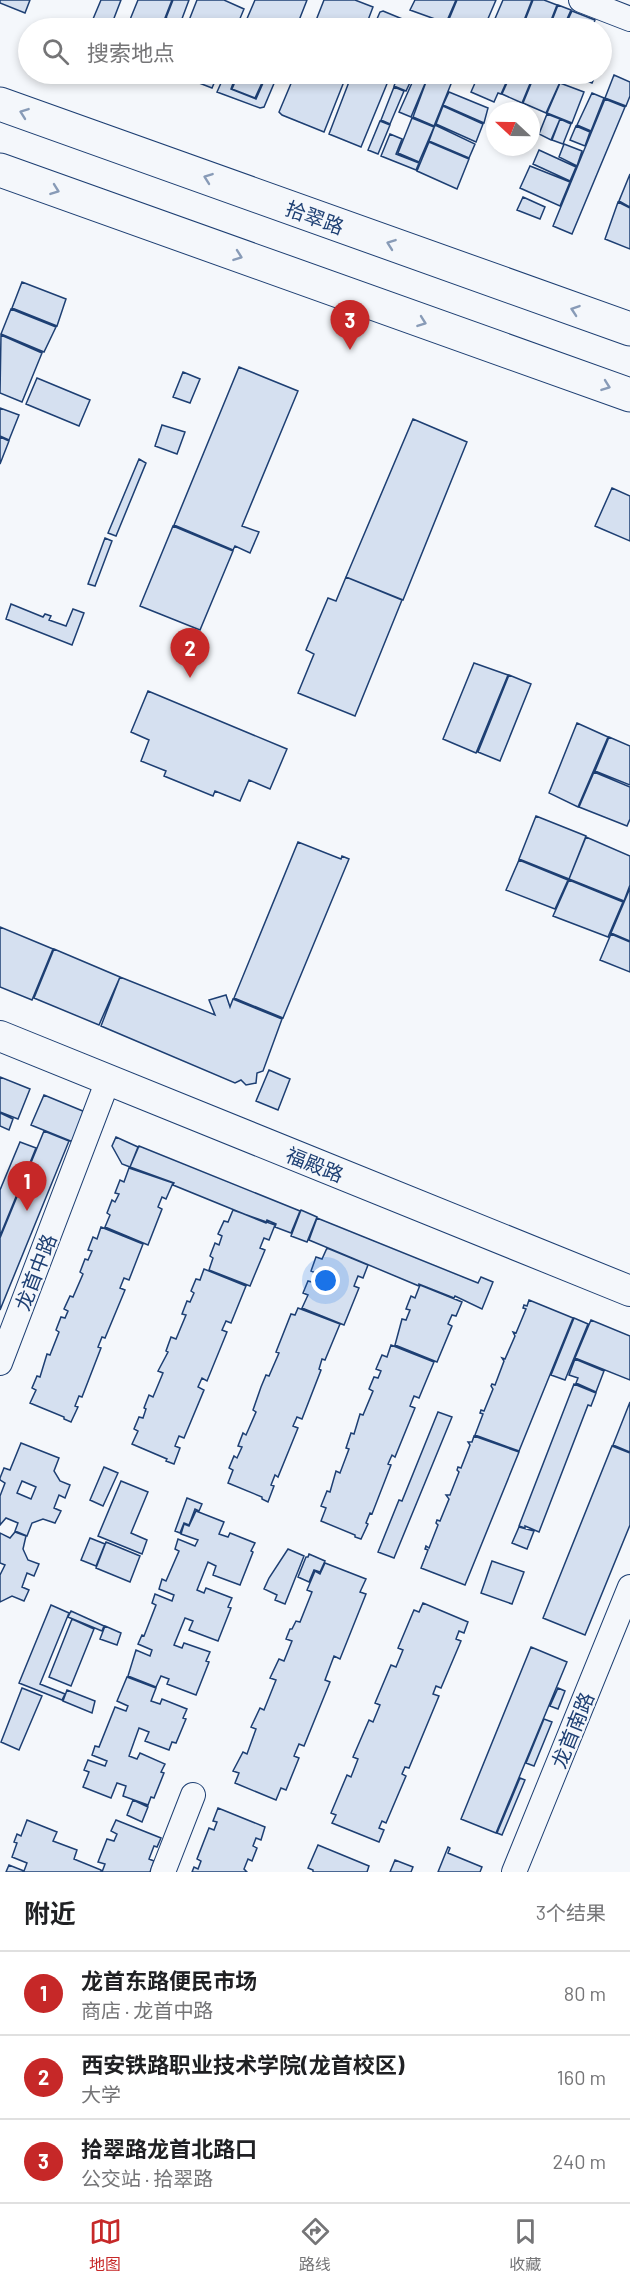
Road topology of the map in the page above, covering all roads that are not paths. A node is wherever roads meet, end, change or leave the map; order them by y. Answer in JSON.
{"nodes":[{"id":1,"x":580,"y":0,"type":"edge"},
{"id":2,"x":630,"y":19,"type":"edge"},
{"id":3,"x":0,"y":104,"type":"edge"},
{"id":4,"x":0,"y":170,"type":"edge"},
{"id":5,"x":630,"y":329,"type":"edge"},
{"id":6,"x":630,"y":395,"type":"edge"},
{"id":7,"x":0,"y":1036,"type":"edge"},
{"id":8,"x":108,"y":1080,"type":"junction"},
{"id":9,"x":630,"y":1291,"type":"edge"},
{"id":10,"x":0,"y":1363,"type":"edge"},
{"id":11,"x":630,"y":1587,"type":"edge"},
{"id":12,"x":193,"y":1795,"type":"dead end"},
{"id":13,"x":163,"y":1872,"type":"edge"},
{"id":14,"x":514,"y":1872,"type":"edge"}],
"edges":[{"from":1,"to":2,"type":"street"},
{"from":5,"to":3,"type":"main road","name":"拾翠路","one_way":true},
{"from":4,"to":6,"type":"main road","one_way":true},
{"from":7,"to":8,"type":"street","name":"福殿路"},
{"from":8,"to":9,"type":"street","name":"福殿路"},
{"from":8,"to":10,"type":"street","name":"龙首中路"},
{"from":11,"to":14,"type":"street","name":"龙首南路"},
{"from":12,"to":13,"type":"street"}]}
